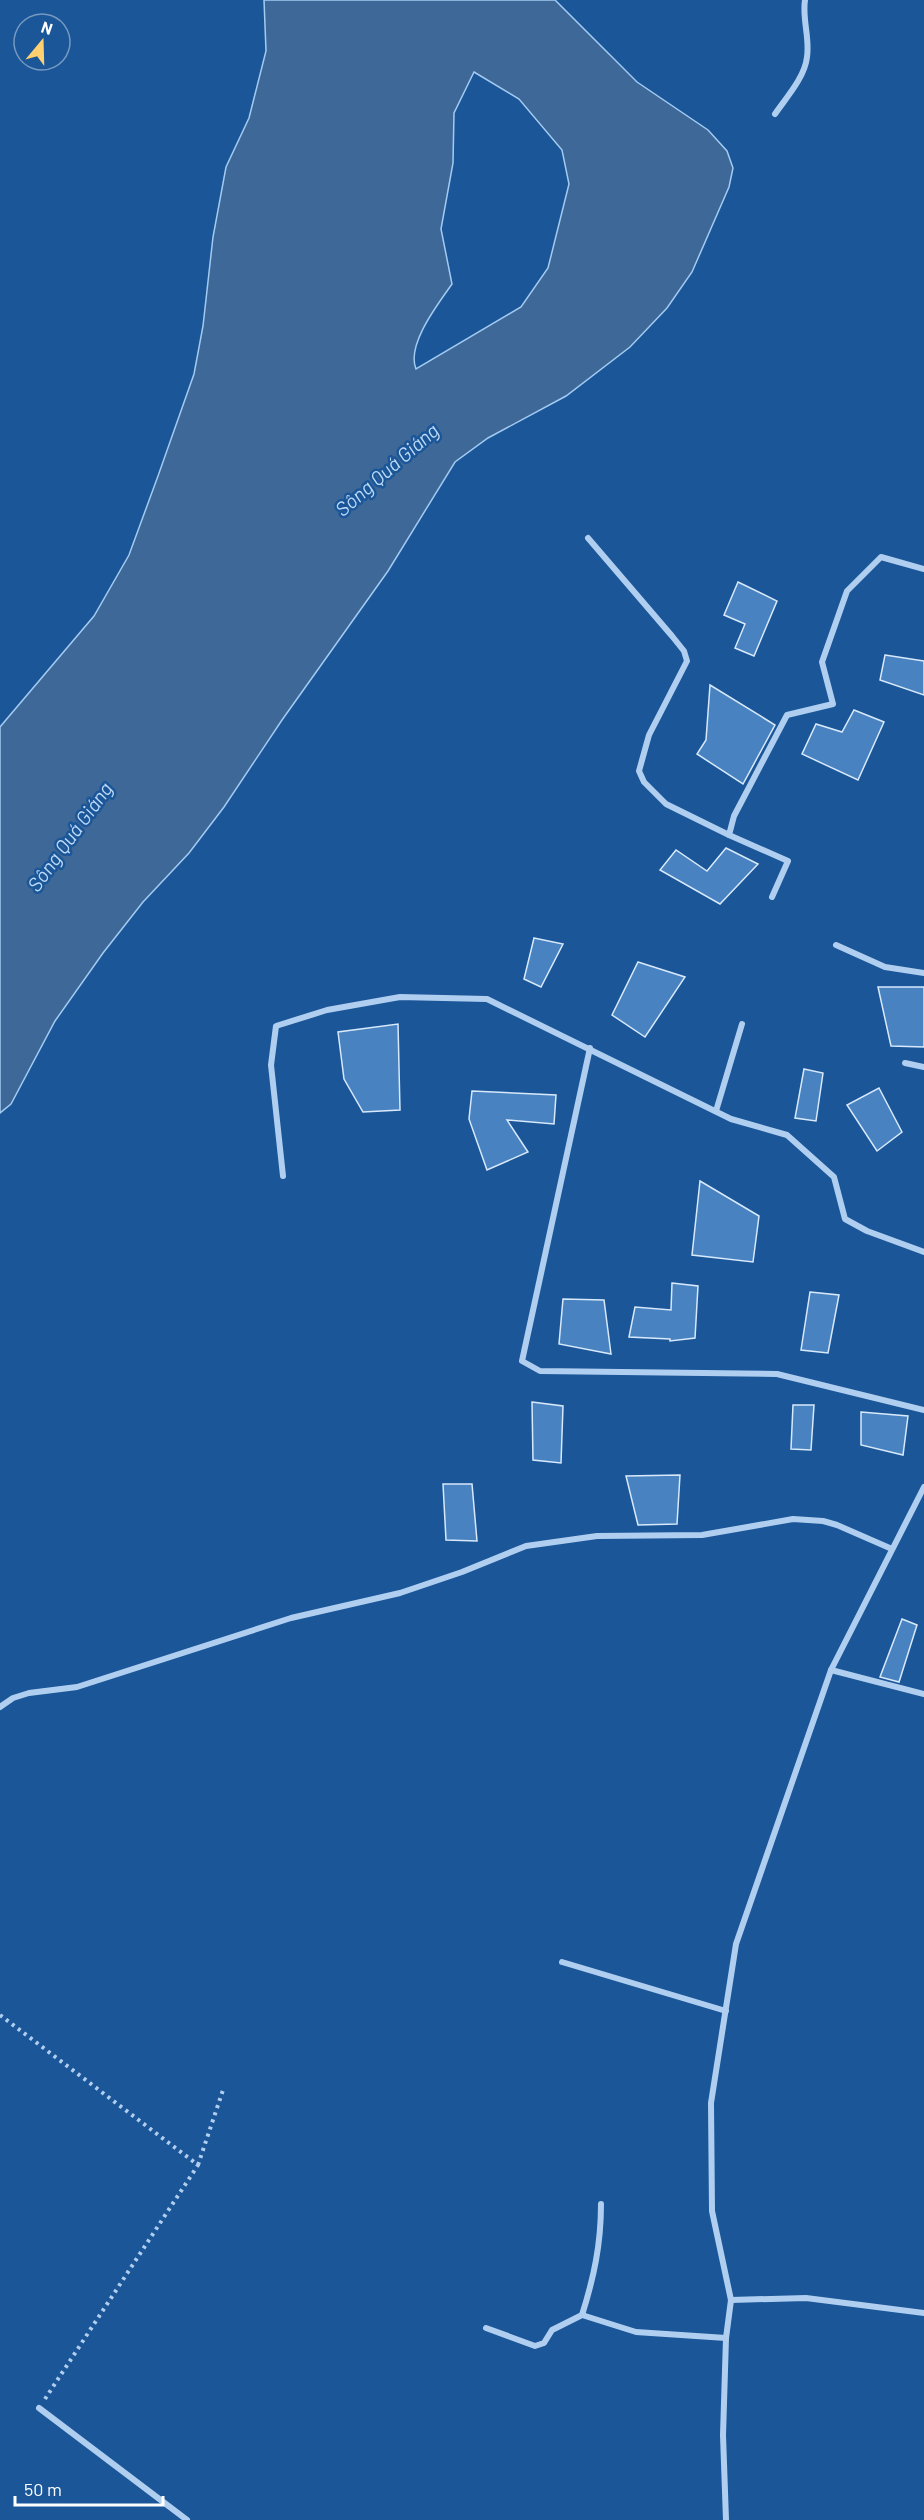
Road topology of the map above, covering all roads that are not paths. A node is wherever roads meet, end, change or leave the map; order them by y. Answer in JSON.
{"nodes":[{"id":1,"x":805,"y":0,"type":"edge"},
{"id":2,"x":775,"y":114,"type":"dead end"},
{"id":3,"x":588,"y":538,"type":"dead end"},
{"id":4,"x":924,"y":569,"type":"edge"},
{"id":5,"x":729,"y":836,"type":"junction"},
{"id":6,"x":772,"y":897,"type":"dead end"},
{"id":7,"x":836,"y":945,"type":"dead end"},
{"id":8,"x":924,"y":973,"type":"edge"},
{"id":9,"x":742,"y":1024,"type":"dead end"},
{"id":10,"x":590,"y":1048,"type":"junction"},
{"id":11,"x":905,"y":1063,"type":"dead end"},
{"id":12,"x":924,"y":1067,"type":"edge"},
{"id":13,"x":716,"y":1111,"type":"junction"},
{"id":14,"x":284,"y":1176,"type":"dead end"},
{"id":15,"x":924,"y":1252,"type":"edge"},
{"id":16,"x":924,"y":1410,"type":"edge"},
{"id":17,"x":924,"y":1487,"type":"edge"},
{"id":18,"x":892,"y":1549,"type":"junction"},
{"id":19,"x":831,"y":1670,"type":"junction"},
{"id":20,"x":924,"y":1694,"type":"edge"},
{"id":21,"x":0,"y":1707,"type":"edge"},
{"id":22,"x":562,"y":1962,"type":"dead end"},
{"id":23,"x":726,"y":2011,"type":"junction"},
{"id":24,"x":601,"y":2204,"type":"dead end"},
{"id":25,"x":731,"y":2300,"type":"junction"},
{"id":26,"x":924,"y":2313,"type":"edge"},
{"id":27,"x":582,"y":2314,"type":"junction"},
{"id":28,"x":486,"y":2328,"type":"dead end"},
{"id":29,"x":726,"y":2338,"type":"junction"},
{"id":30,"x":39,"y":2408,"type":"road end"},
{"id":31,"x":187,"y":2520,"type":"edge"},
{"id":32,"x":726,"y":2520,"type":"edge"}],
"edges":[{"from":1,"to":2,"type":"street"},
{"from":3,"to":5,"type":"street"},
{"from":4,"to":5,"type":"street"},
{"from":5,"to":6,"type":"street"},
{"from":7,"to":8,"type":"street"},
{"from":9,"to":13,"type":"street"},
{"from":10,"to":13,"type":"street"},
{"from":10,"to":14,"type":"street"},
{"from":10,"to":16,"type":"street"},
{"from":11,"to":12,"type":"street"},
{"from":13,"to":15,"type":"street"},
{"from":17,"to":18,"type":"street"},
{"from":18,"to":19,"type":"street"},
{"from":18,"to":21,"type":"street"},
{"from":19,"to":20,"type":"street"},
{"from":19,"to":23,"type":"street"},
{"from":22,"to":23,"type":"street"},
{"from":23,"to":25,"type":"street"},
{"from":24,"to":27,"type":"street"},
{"from":25,"to":26,"type":"street"},
{"from":25,"to":29,"type":"street"},
{"from":27,"to":28,"type":"street"},
{"from":27,"to":29,"type":"street"},
{"from":29,"to":32,"type":"street"},
{"from":30,"to":31,"type":"street"}]}
